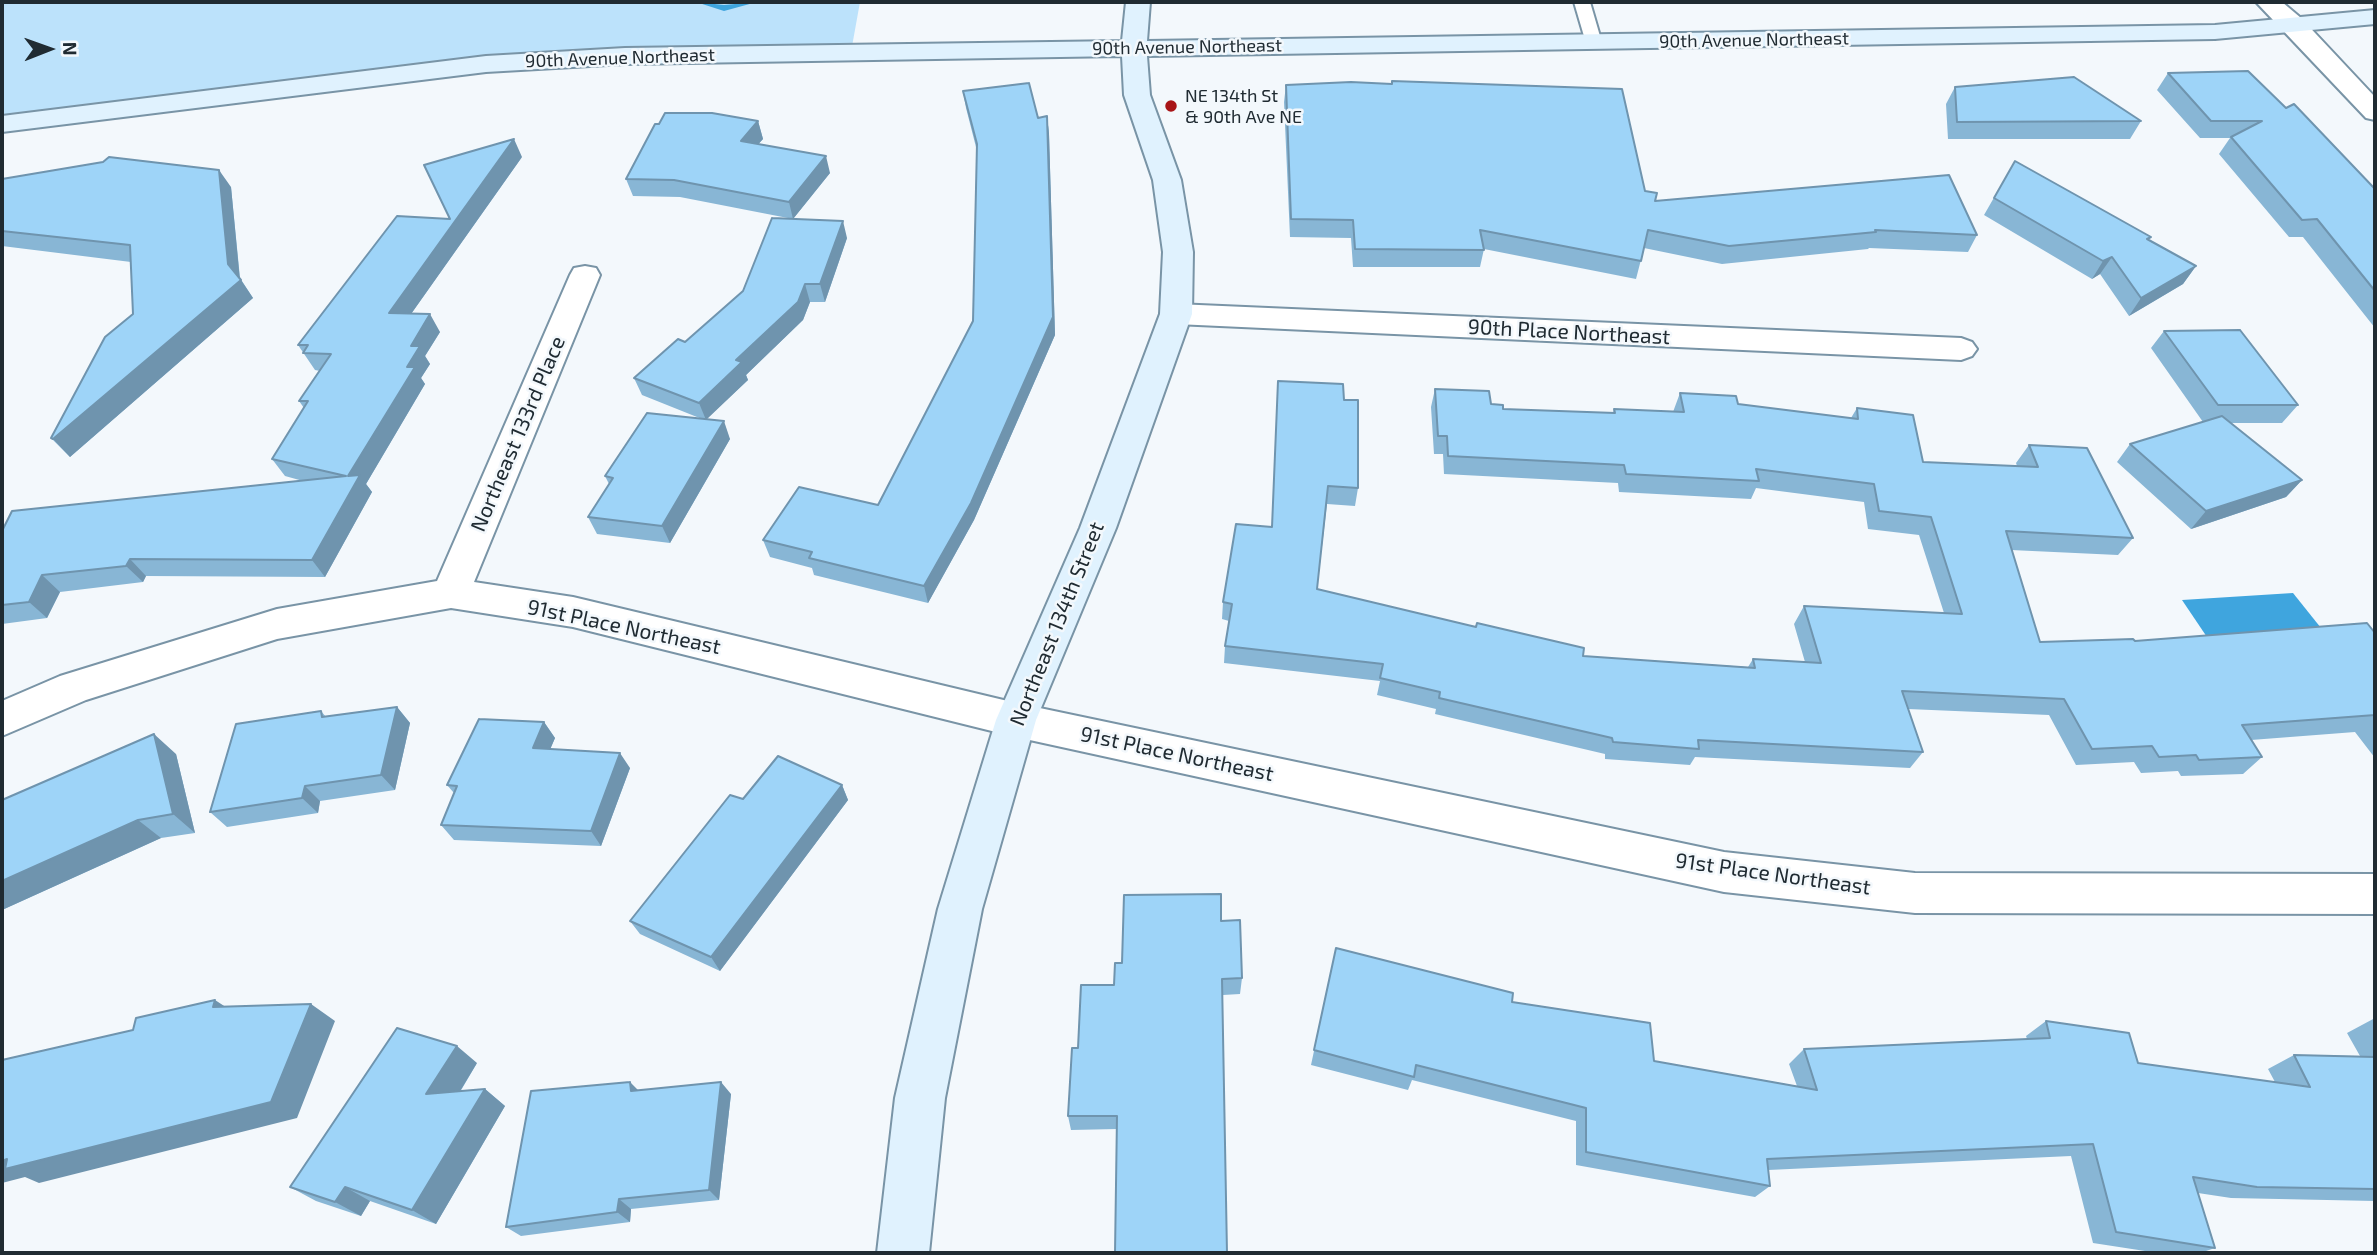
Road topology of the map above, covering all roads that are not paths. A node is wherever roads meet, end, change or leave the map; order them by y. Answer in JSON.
{"nodes":[{"id":1,"x":1138,"y":2,"type":"edge"},
{"id":2,"x":1582,"y":2,"type":"edge"},
{"id":3,"x":2268,"y":2,"type":"edge"},
{"id":4,"x":2375,"y":18,"type":"edge"},
{"id":5,"x":2291,"y":23,"type":"junction"},
{"id":6,"x":1594,"y":43,"type":"junction"},
{"id":7,"x":1134,"y":48,"type":"junction"},
{"id":8,"x":2375,"y":112,"type":"edge"},
{"id":9,"x":2,"y":124,"type":"edge"},
{"id":10,"x":585,"y":275,"type":"dead end"},
{"id":11,"x":1176,"y":314,"type":"junction"},
{"id":12,"x":1961,"y":349,"type":"dead end"},
{"id":13,"x":451,"y":593,"type":"junction"},
{"id":14,"x":2,"y":719,"type":"edge"},
{"id":15,"x":1016,"y":720,"type":"junction"},
{"id":16,"x":2375,"y":894,"type":"edge"},
{"id":17,"x":903,"y":1253,"type":"edge"}],
"edges":[{"from":1,"to":7,"type":"street","name":"Northeast 134th Street"},
{"from":2,"to":6,"type":"lane"},
{"from":3,"to":5,"type":"street"},
{"from":4,"to":5,"type":"street","name":"90th Avenue Northeast"},
{"from":5,"to":6,"type":"street","name":"90th Avenue Northeast"},
{"from":5,"to":8,"type":"street"},
{"from":6,"to":7,"type":"street","name":"90th Avenue Northeast"},
{"from":7,"to":9,"type":"street","name":"90th Avenue Northeast"},
{"from":7,"to":11,"type":"street","name":"Northeast 134th Street"},
{"from":10,"to":13,"type":"street","name":"Northeast 133rd Place"},
{"from":11,"to":12,"type":"street","name":"90th Place Northeast"},
{"from":11,"to":15,"type":"street","name":"Northeast 134th Street"},
{"from":13,"to":14,"type":"street","name":"91st Place Northeast"},
{"from":13,"to":15,"type":"street","name":"91st Place Northeast"},
{"from":15,"to":16,"type":"street","name":"91st Place Northeast"},
{"from":15,"to":17,"type":"street","name":"Northeast 134th Street"}]}
